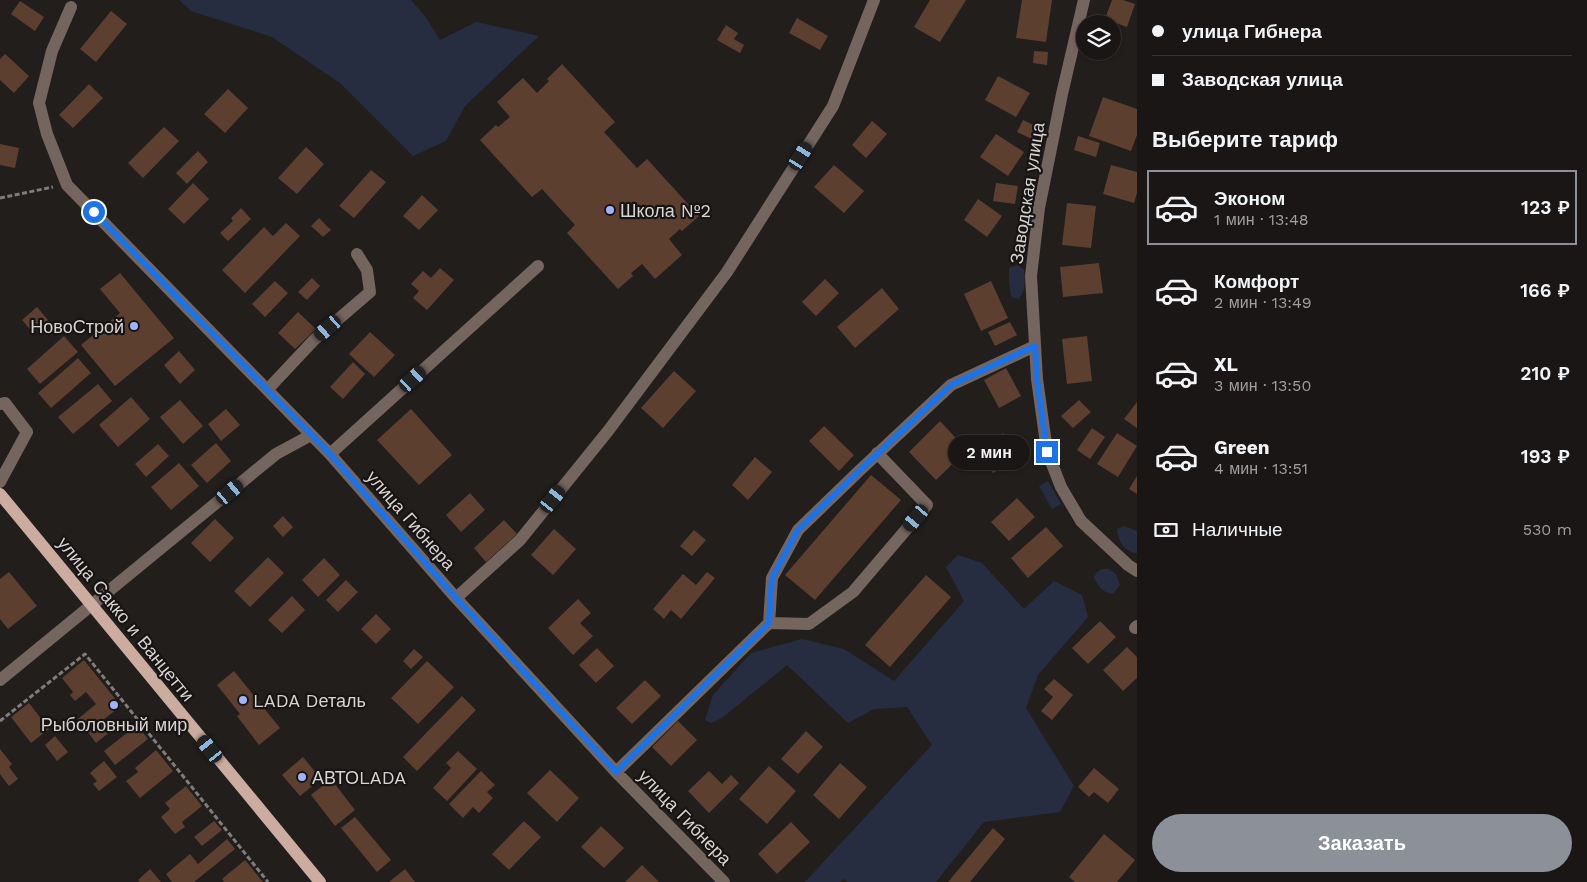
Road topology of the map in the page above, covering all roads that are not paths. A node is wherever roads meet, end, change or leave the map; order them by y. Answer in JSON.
{"nodes":[{"id":1,"x":874,"y":0,"type":"edge"},
{"id":2,"x":1084,"y":0,"type":"edge"},
{"id":3,"x":71,"y":7,"type":"dead end"},
{"id":4,"x":357,"y":254,"type":"dead end"},
{"id":5,"x":538,"y":266,"type":"dead end"},
{"id":6,"x":1035,"y":346,"type":"junction"},
{"id":7,"x":268,"y":390,"type":"junction"},
{"id":8,"x":0,"y":404,"type":"edge"},
{"id":9,"x":311,"y":435,"type":"junction"},
{"id":10,"x":877,"y":453,"type":"junction"},
{"id":11,"x":330,"y":454,"type":"junction"},
{"id":12,"x":0,"y":482,"type":"edge"},
{"id":13,"x":0,"y":494,"type":"edge"},
{"id":14,"x":1137,"y":571,"type":"edge"},
{"id":15,"x":456,"y":598,"type":"junction"},
{"id":16,"x":93,"y":605,"type":"junction"},
{"id":17,"x":769,"y":623,"type":"junction"},
{"id":18,"x":0,"y":680,"type":"edge"},
{"id":19,"x":616,"y":772,"type":"junction"},
{"id":20,"x":320,"y":882,"type":"edge"},
{"id":21,"x":724,"y":882,"type":"edge"}],
"edges":[{"from":1,"to":15,"type":"street"},
{"from":2,"to":6,"type":"street","name":"Заводская улица"},
{"from":3,"to":7,"type":"street","name":"улица Гибнера"},
{"from":4,"to":7,"type":"street"},
{"from":5,"to":11,"type":"street"},
{"from":6,"to":10,"type":"street"},
{"from":6,"to":14,"type":"street","name":"Заводская улица"},
{"from":7,"to":9,"type":"street","name":"улица Гибнера"},
{"from":8,"to":12,"type":"street"},
{"from":9,"to":11,"type":"street","name":"улица Гибнера"},
{"from":9,"to":16,"type":"street"},
{"from":10,"to":17,"type":"street"},
{"from":10,"to":17,"type":"street"},
{"from":11,"to":15,"type":"street","name":"улица Гибнера"},
{"from":13,"to":16,"type":"main road","name":"улица Сакко и Ванцетти"},
{"from":15,"to":19,"type":"street","name":"улица Гибнера"},
{"from":16,"to":18,"type":"street"},
{"from":16,"to":20,"type":"main road","name":"улица Сакко и Ванцетти"},
{"from":17,"to":19,"type":"street"},
{"from":19,"to":21,"type":"street","name":"улица Гибнера"}]}
